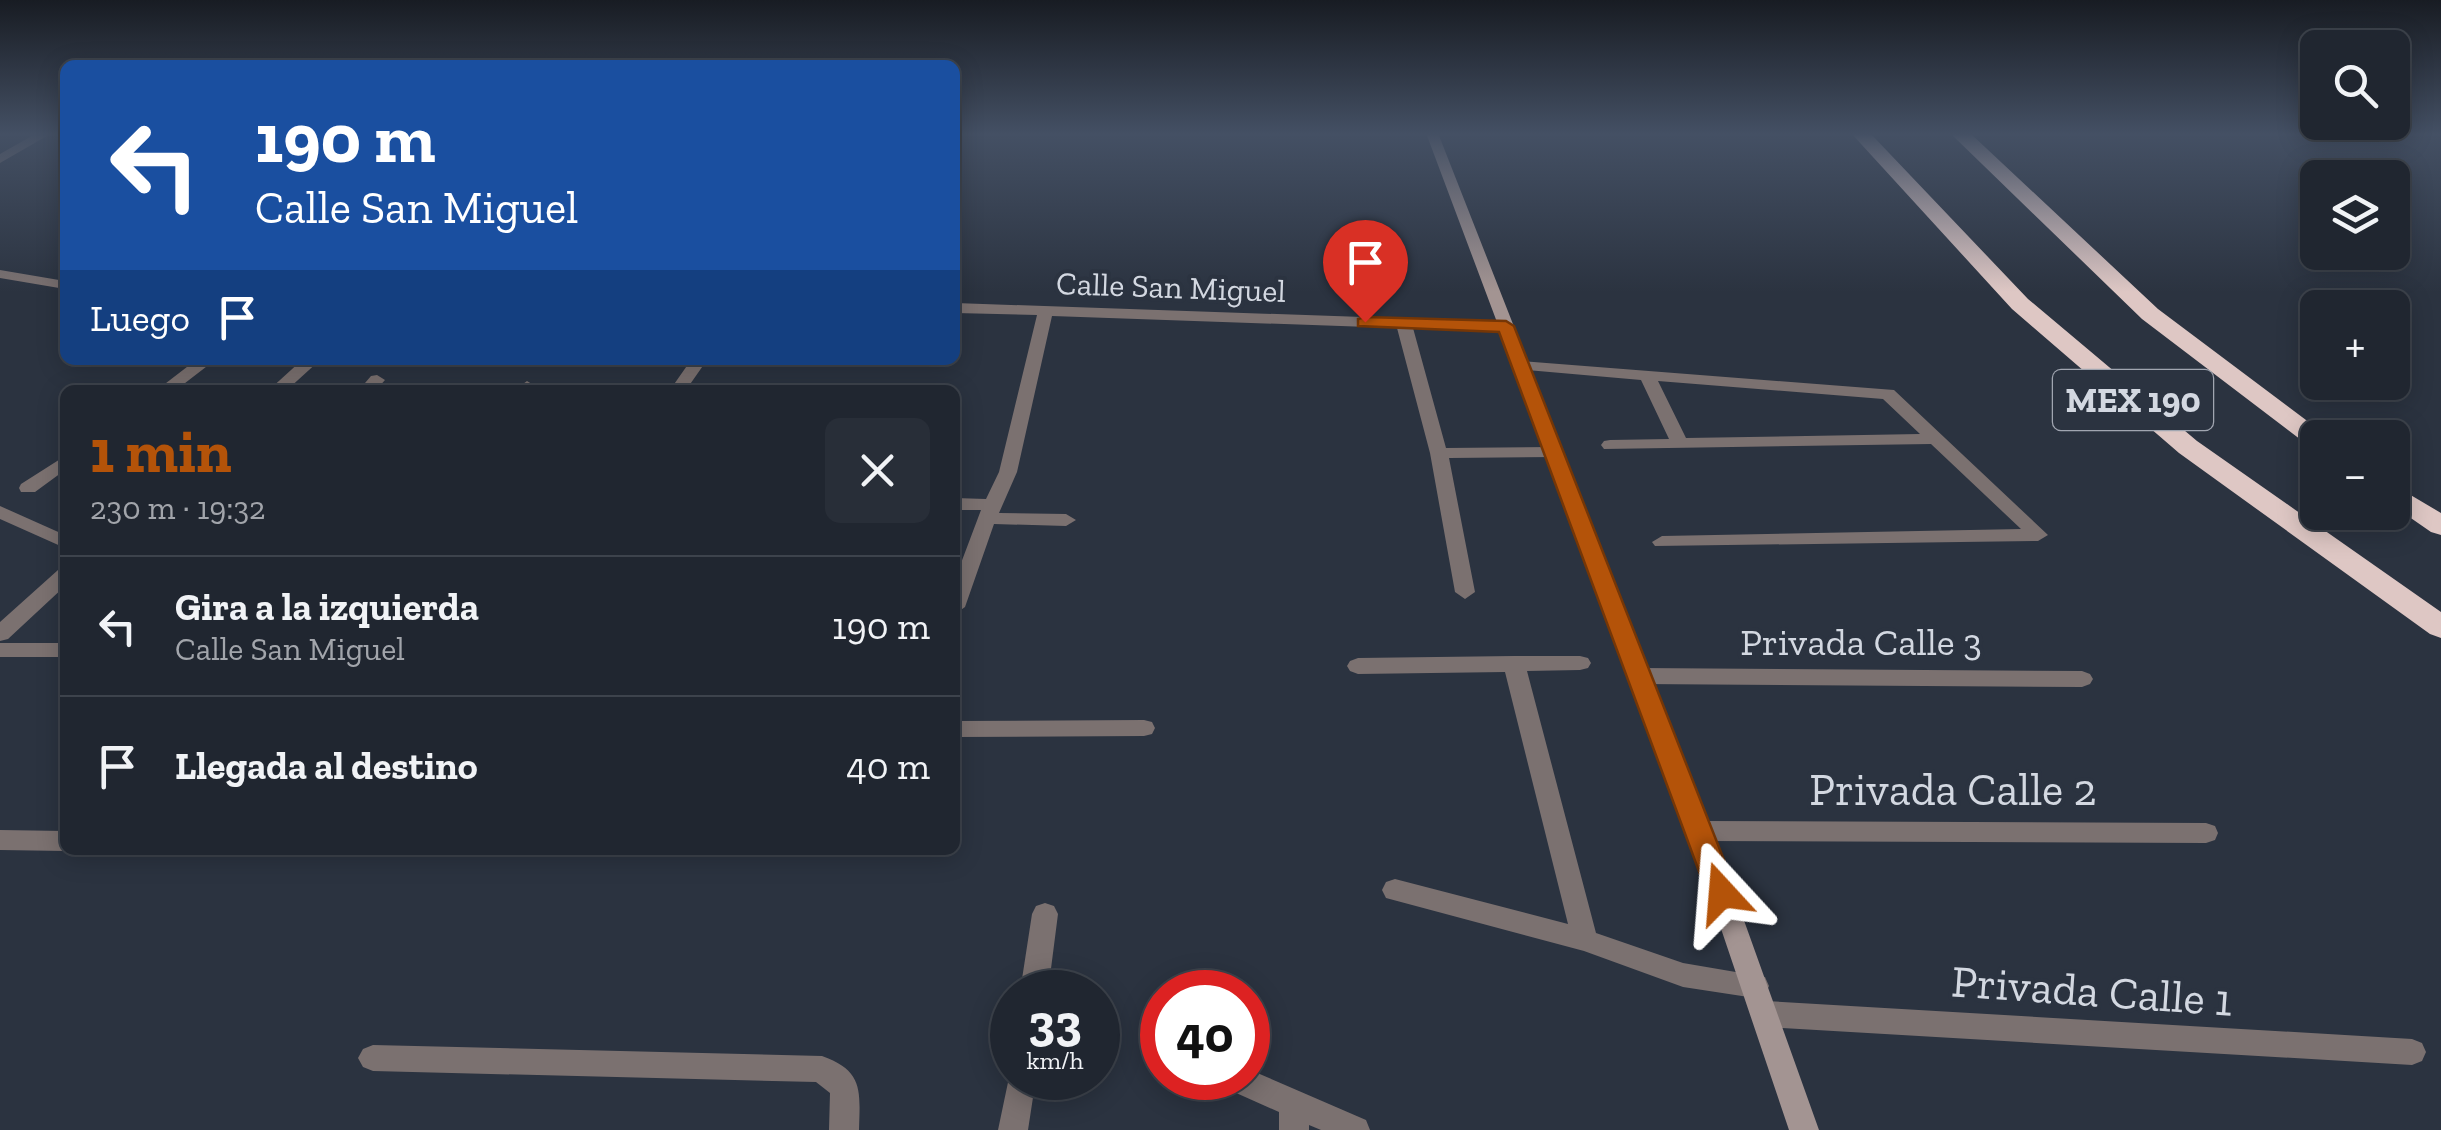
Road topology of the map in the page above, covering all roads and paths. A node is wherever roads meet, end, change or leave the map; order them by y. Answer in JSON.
{"nodes":[{"id":1,"x":1452,"y":186,"type":"edge"},
{"id":2,"x":1910,"y":186,"type":"edge"},
{"id":3,"x":2015,"y":186,"type":"edge"},
{"id":4,"x":0,"y":274,"type":"edge"},
{"id":5,"x":60,"y":284,"type":"edge"},
{"id":6,"x":960,"y":308,"type":"edge"},
{"id":7,"x":1046,"y":309,"type":"junction"},
{"id":8,"x":1404,"y":324,"type":"junction"},
{"id":9,"x":1506,"y":326,"type":"junction"},
{"id":10,"x":200,"y":365,"type":"edge"},
{"id":11,"x":306,"y":365,"type":"edge"},
{"id":12,"x":1521,"y":366,"type":"junction"},
{"id":13,"x":1646,"y":374,"type":"junction"},
{"id":14,"x":172,"y":385,"type":"edge"},
{"id":15,"x":283,"y":385,"type":"edge"},
{"id":16,"x":2300,"y":426,"type":"edge"},
{"id":17,"x":1936,"y":439,"type":"junction"},
{"id":18,"x":1680,"y":444,"type":"junction"},
{"id":19,"x":1610,"y":445,"type":"dead end"},
{"id":20,"x":1439,"y":452,"type":"junction"},
{"id":21,"x":1554,"y":452,"type":"junction"},
{"id":22,"x":60,"y":465,"type":"edge"},
{"id":23,"x":28,"y":488,"type":"dead end"},
{"id":24,"x":2410,"y":504,"type":"edge"},
{"id":25,"x":960,"y":505,"type":"edge"},
{"id":26,"x":0,"y":512,"type":"edge"},
{"id":27,"x":990,"y":512,"type":"junction"},
{"id":28,"x":1066,"y":520,"type":"dead end"},
{"id":29,"x":2441,"y":526,"type":"edge"},
{"id":30,"x":60,"y":540,"type":"edge"},
{"id":31,"x":1662,"y":542,"type":"dead end"},
{"id":32,"x":60,"y":579,"type":"edge"},
{"id":33,"x":1465,"y":592,"type":"dead end"},
{"id":34,"x":960,"y":593,"type":"edge"},
{"id":35,"x":2441,"y":627,"type":"edge"},
{"id":36,"x":0,"y":634,"type":"edge"},
{"id":37,"x":0,"y":650,"type":"edge"},
{"id":38,"x":60,"y":650,"type":"edge"},
{"id":39,"x":1514,"y":664,"type":"junction"},
{"id":40,"x":1580,"y":664,"type":"dead end"},
{"id":41,"x":1358,"y":666,"type":"dead end"},
{"id":42,"x":1640,"y":676,"type":"junction"},
{"id":43,"x":2082,"y":678,"type":"dead end"},
{"id":44,"x":1144,"y":728,"type":"dead end"},
{"id":45,"x":960,"y":729,"type":"edge"},
{"id":46,"x":1700,"y":830,"type":"junction"},
{"id":47,"x":2206,"y":833,"type":"dead end"},
{"id":48,"x":0,"y":840,"type":"edge"},
{"id":49,"x":60,"y":842,"type":"edge"},
{"id":50,"x":1394,"y":890,"type":"dead end"},
{"id":51,"x":1045,"y":914,"type":"dead end"},
{"id":52,"x":1585,"y":940,"type":"junction"},
{"id":53,"x":1037,"y":970,"type":"edge"},
{"id":54,"x":1754,"y":986,"type":"junction"},
{"id":55,"x":1766,"y":1014,"type":"junction"},
{"id":56,"x":2412,"y":1052,"type":"dead end"},
{"id":57,"x":373,"y":1058,"type":"dead end"},
{"id":58,"x":1018,"y":1100,"type":"edge"},
{"id":59,"x":1268,"y":1100,"type":"edge"},
{"id":60,"x":1294,"y":1117,"type":"edge"},
{"id":61,"x":844,"y":1130,"type":"edge"},
{"id":62,"x":1013,"y":1130,"type":"edge"},
{"id":63,"x":1355,"y":1130,"type":"edge"},
{"id":64,"x":1804,"y":1130,"type":"edge"}],
"edges":[{"from":1,"to":9,"type":"street"},
{"from":2,"to":35,"type":"highway","number":"MEX 190"},
{"from":3,"to":16,"type":"highway","number":"MEX 190"},
{"from":4,"to":5,"type":"street"},
{"from":6,"to":7,"type":"street","name":"Calle San Miguel"},
{"from":7,"to":8,"type":"street","name":"Calle San Miguel"},
{"from":7,"to":27,"type":"street"},
{"from":8,"to":9,"type":"street","name":"Calle San Miguel"},
{"from":8,"to":20,"type":"street"},
{"from":9,"to":12,"type":"street"},
{"from":10,"to":14,"type":"street"},
{"from":11,"to":15,"type":"street"},
{"from":12,"to":13,"type":"street"},
{"from":12,"to":21,"type":"street"},
{"from":13,"to":17,"type":"street"},
{"from":13,"to":18,"type":"street"},
{"from":17,"to":18,"type":"street"},
{"from":17,"to":31,"type":"street"},
{"from":18,"to":19,"type":"street"},
{"from":20,"to":21,"type":"street"},
{"from":20,"to":33,"type":"street"},
{"from":21,"to":42,"type":"street"},
{"from":22,"to":23,"type":"street"},
{"from":24,"to":29,"type":"highway"},
{"from":25,"to":27,"type":"street"},
{"from":26,"to":30,"type":"street"},
{"from":27,"to":28,"type":"street"},
{"from":27,"to":34,"type":"street"},
{"from":32,"to":36,"type":"street"},
{"from":37,"to":38,"type":"street"},
{"from":39,"to":40,"type":"street"},
{"from":39,"to":41,"type":"street"},
{"from":39,"to":52,"type":"street"},
{"from":42,"to":43,"type":"street","name":"Privada Calle 3"},
{"from":42,"to":46,"type":"street"},
{"from":44,"to":45,"type":"street"},
{"from":46,"to":47,"type":"street","name":"Privada Calle 2"},
{"from":46,"to":54,"type":"street"},
{"from":48,"to":49,"type":"street"},
{"from":50,"to":52,"type":"street"},
{"from":51,"to":53,"type":"street"},
{"from":52,"to":54,"type":"street"},
{"from":54,"to":55,"type":"street"},
{"from":55,"to":56,"type":"street","name":"Privada Calle 1"},
{"from":55,"to":64,"type":"street"},
{"from":57,"to":61,"type":"street"},
{"from":58,"to":62,"type":"street"},
{"from":59,"to":60,"type":"street"},
{"from":60,"to":63,"type":"street"}]}
